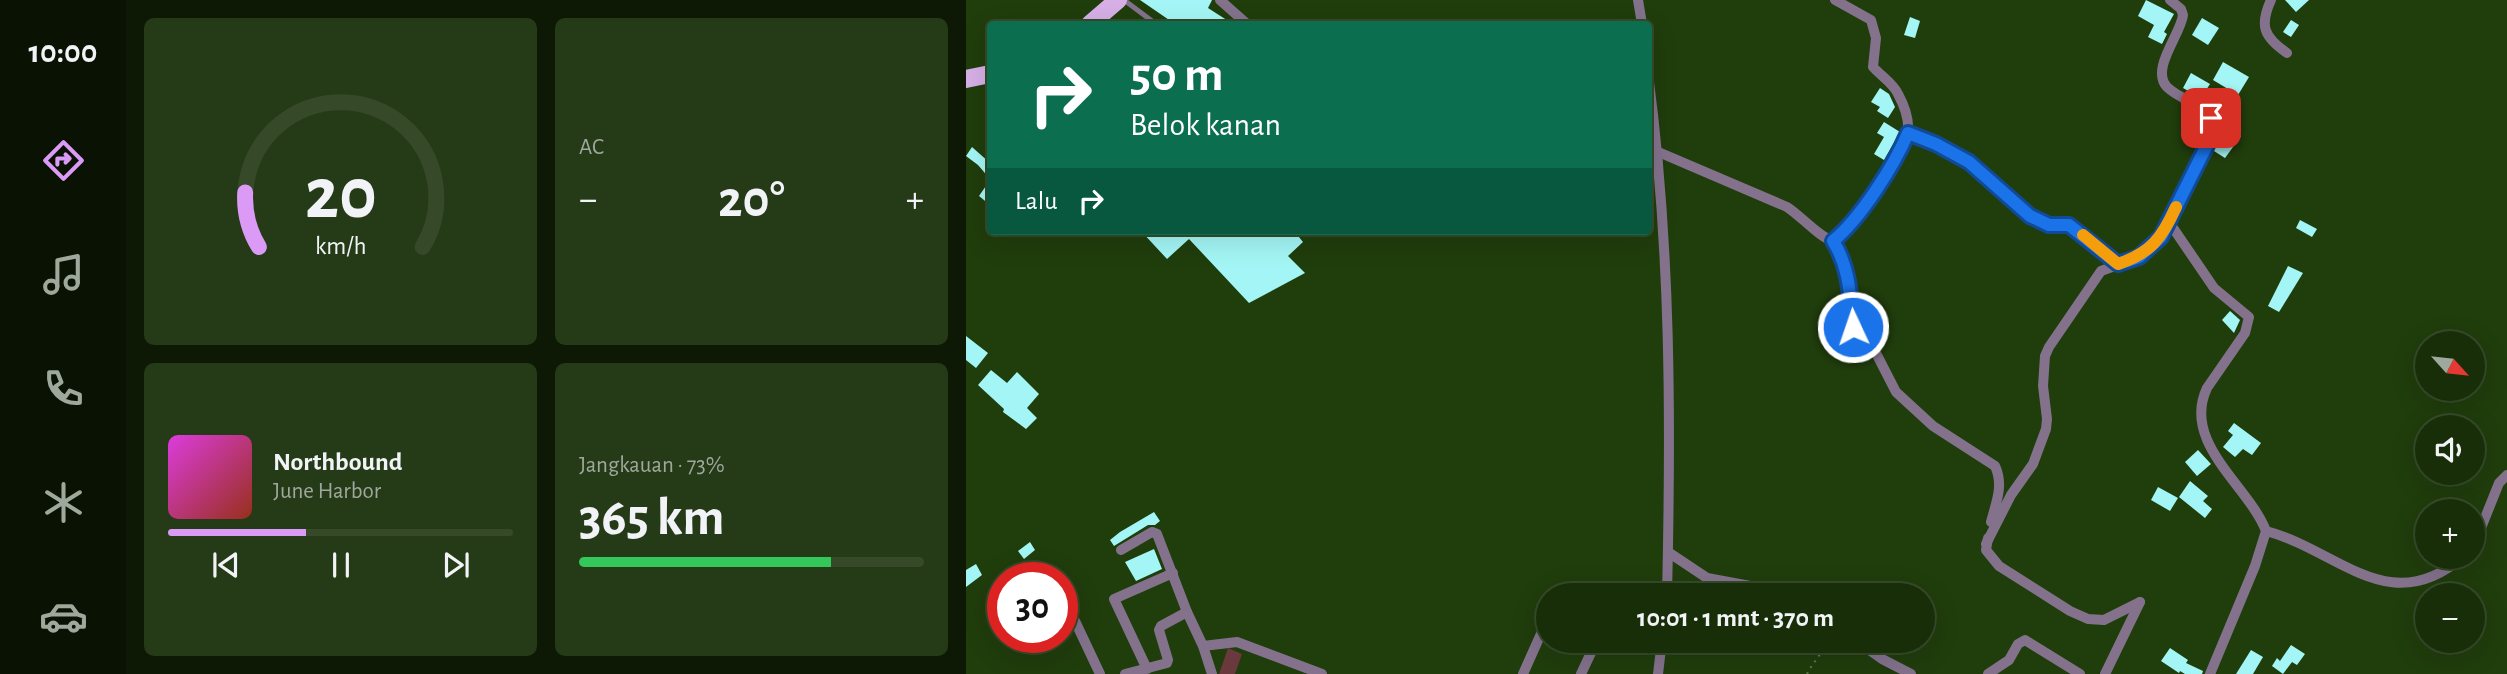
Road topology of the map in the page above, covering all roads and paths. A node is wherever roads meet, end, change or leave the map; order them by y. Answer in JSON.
{"nodes":[{"id":1,"x":1118,"y":0,"type":"edge"},
{"id":2,"x":1124,"y":0,"type":"edge"},
{"id":3,"x":1220,"y":0,"type":"edge"},
{"id":4,"x":1639,"y":0,"type":"edge"},
{"id":5,"x":1835,"y":0,"type":"edge"},
{"id":6,"x":2170,"y":0,"type":"edge"},
{"id":7,"x":2272,"y":0,"type":"edge"},
{"id":8,"x":1094,"y":21,"type":"edge"},
{"id":9,"x":1152,"y":21,"type":"edge"},
{"id":10,"x":1244,"y":21,"type":"edge"},
{"id":11,"x":1642,"y":21,"type":"edge"},
{"id":12,"x":2287,"y":52,"type":"dead end"},
{"id":13,"x":987,"y":75,"type":"edge"},
{"id":14,"x":966,"y":79,"type":"edge"},
{"id":15,"x":1652,"y":110,"type":"edge"},
{"id":16,"x":1908,"y":133,"type":"junction"},
{"id":17,"x":1657,"y":151,"type":"junction"},
{"id":18,"x":2169,"y":222,"type":"junction"},
{"id":19,"x":1833,"y":241,"type":"junction"},
{"id":20,"x":2118,"y":264,"type":"junction"},
{"id":21,"x":2507,"y":475,"type":"edge"},
{"id":22,"x":2485,"y":519,"type":"edge"},
{"id":23,"x":2266,"y":531,"type":"junction"},
{"id":24,"x":1986,"y":544,"type":"junction"},
{"id":25,"x":1121,"y":550,"type":"dead end"},
{"id":26,"x":1668,"y":552,"type":"junction"},
{"id":27,"x":2446,"y":569,"type":"edge"},
{"id":28,"x":1173,"y":573,"type":"junction"},
{"id":29,"x":1667,"y":583,"type":"edge"},
{"id":30,"x":1734,"y":583,"type":"edge"},
{"id":31,"x":1187,"y":612,"type":"junction"},
{"id":32,"x":1078,"y":627,"type":"edge"},
{"id":33,"x":1536,"y":644,"type":"edge"},
{"id":34,"x":1203,"y":646,"type":"junction"},
{"id":35,"x":1591,"y":653,"type":"edge"},
{"id":36,"x":1660,"y":653,"type":"edge"},
{"id":37,"x":1822,"y":653,"type":"edge"},
{"id":38,"x":1873,"y":653,"type":"edge"},
{"id":39,"x":1147,"y":669,"type":"junction"},
{"id":40,"x":1100,"y":674,"type":"edge"},
{"id":41,"x":1125,"y":674,"type":"edge"},
{"id":42,"x":1212,"y":674,"type":"edge"},
{"id":43,"x":1322,"y":674,"type":"edge"},
{"id":44,"x":1522,"y":674,"type":"edge"},
{"id":45,"x":1581,"y":674,"type":"edge"},
{"id":46,"x":1658,"y":674,"type":"edge"},
{"id":47,"x":1807,"y":674,"type":"edge"},
{"id":48,"x":1911,"y":674,"type":"edge"},
{"id":49,"x":1987,"y":674,"type":"edge"},
{"id":50,"x":2080,"y":674,"type":"edge"},
{"id":51,"x":2105,"y":674,"type":"edge"},
{"id":52,"x":2210,"y":674,"type":"edge"}],
"edges":[{"from":1,"to":8,"type":"main road"},
{"from":2,"to":9,"type":"lane"},
{"from":3,"to":10,"type":"street"},
{"from":4,"to":11,"type":"street"},
{"from":5,"to":16,"type":"street"},
{"from":6,"to":18,"type":"street"},
{"from":7,"to":12,"type":"street"},
{"from":13,"to":14,"type":"main road"},
{"from":15,"to":17,"type":"street"},
{"from":16,"to":19,"type":"street"},
{"from":16,"to":20,"type":"street"},
{"from":17,"to":19,"type":"street"},
{"from":17,"to":26,"type":"street"},
{"from":18,"to":20,"type":"street"},
{"from":18,"to":23,"type":"street"},
{"from":19,"to":24,"type":"street"},
{"from":20,"to":24,"type":"street"},
{"from":21,"to":22,"type":"street"},
{"from":23,"to":27,"type":"street"},
{"from":23,"to":52,"type":"street"},
{"from":24,"to":51,"type":"street"},
{"from":25,"to":28,"type":"street"},
{"from":26,"to":29,"type":"street"},
{"from":26,"to":30,"type":"street"},
{"from":28,"to":31,"type":"street"},
{"from":28,"to":39,"type":"street"},
{"from":31,"to":34,"type":"street"},
{"from":31,"to":39,"type":"street"},
{"from":32,"to":40,"type":"street"},
{"from":33,"to":44,"type":"street"},
{"from":34,"to":42,"type":"street"},
{"from":34,"to":43,"type":"street"},
{"from":35,"to":45,"type":"street"},
{"from":36,"to":46,"type":"street"},
{"from":37,"to":47,"type":"path"},
{"from":38,"to":48,"type":"street"},
{"from":39,"to":41,"type":"street"},
{"from":49,"to":50,"type":"street"}]}
